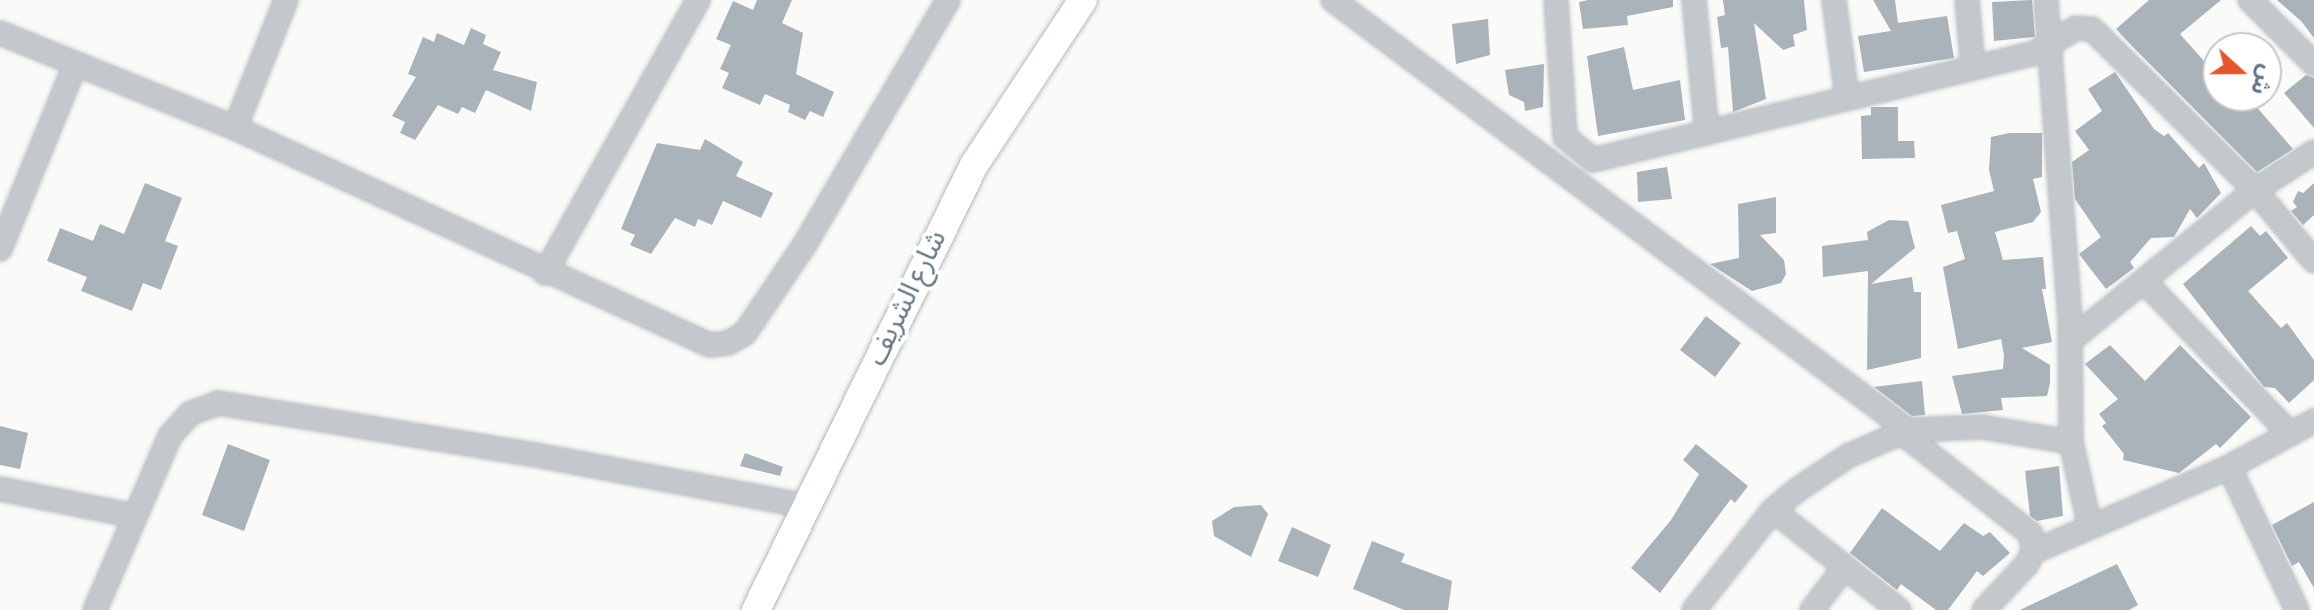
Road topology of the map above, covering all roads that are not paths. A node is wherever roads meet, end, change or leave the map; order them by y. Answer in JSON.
{"nodes":[{"id":1,"x":286,"y":0,"type":"edge"},
{"id":2,"x":698,"y":0,"type":"edge"},
{"id":3,"x":948,"y":0,"type":"edge"},
{"id":4,"x":1083,"y":0,"type":"edge"},
{"id":5,"x":1333,"y":0,"type":"edge"},
{"id":6,"x":1556,"y":0,"type":"edge"},
{"id":7,"x":1694,"y":0,"type":"edge"},
{"id":8,"x":1834,"y":0,"type":"edge"},
{"id":9,"x":1967,"y":0,"type":"edge"},
{"id":10,"x":2046,"y":0,"type":"edge"},
{"id":11,"x":2250,"y":0,"type":"edge"},
{"id":12,"x":0,"y":33,"type":"edge"},
{"id":13,"x":2049,"y":44,"type":"junction"},
{"id":14,"x":2314,"y":64,"type":"edge"},
{"id":15,"x":75,"y":65,"type":"junction"},
{"id":16,"x":1973,"y":68,"type":"junction"},
{"id":17,"x":1847,"y":98,"type":"junction"},
{"id":18,"x":235,"y":128,"type":"junction"},
{"id":19,"x":1707,"y":133,"type":"junction"},
{"id":20,"x":2314,"y":152,"type":"edge"},
{"id":21,"x":2255,"y":190,"type":"junction"},
{"id":22,"x":0,"y":249,"type":"edge"},
{"id":23,"x":2314,"y":261,"type":"edge"},
{"id":24,"x":545,"y":273,"type":"junction"},
{"id":25,"x":2144,"y":281,"type":"junction"},
{"id":26,"x":2071,"y":340,"type":"junction"},
{"id":27,"x":2314,"y":421,"type":"edge"},
{"id":28,"x":1905,"y":431,"type":"junction"},
{"id":29,"x":2290,"y":434,"type":"junction"},
{"id":30,"x":2071,"y":442,"type":"junction"},
{"id":31,"x":2229,"y":467,"type":"junction"},
{"id":32,"x":0,"y":489,"type":"edge"},
{"id":33,"x":805,"y":506,"type":"junction"},
{"id":34,"x":1773,"y":510,"type":"junction"},
{"id":35,"x":135,"y":516,"type":"junction"},
{"id":36,"x":2090,"y":527,"type":"junction"},
{"id":37,"x":2033,"y":552,"type":"junction"},
{"id":38,"x":1845,"y":567,"type":"junction"},
{"id":39,"x":95,"y":610,"type":"edge"},
{"id":40,"x":756,"y":610,"type":"edge"},
{"id":41,"x":1694,"y":610,"type":"edge"},
{"id":42,"x":1812,"y":610,"type":"edge"},
{"id":43,"x":1899,"y":610,"type":"edge"},
{"id":44,"x":1984,"y":610,"type":"edge"},
{"id":45,"x":2297,"y":610,"type":"edge"}],
"edges":[{"from":1,"to":18,"type":"street"},
{"from":2,"to":24,"type":"street"},
{"from":3,"to":24,"type":"street"},
{"from":4,"to":33,"type":"main road","name":"شارع الشريف"},
{"from":5,"to":28,"type":"street"},
{"from":6,"to":19,"type":"street"},
{"from":7,"to":19,"type":"street"},
{"from":8,"to":17,"type":"street"},
{"from":9,"to":16,"type":"street"},
{"from":10,"to":13,"type":"street"},
{"from":11,"to":14,"type":"street"},
{"from":12,"to":15,"type":"street"},
{"from":13,"to":16,"type":"street"},
{"from":13,"to":21,"type":"street"},
{"from":13,"to":26,"type":"street"},
{"from":15,"to":18,"type":"street"},
{"from":15,"to":22,"type":"street"},
{"from":16,"to":17,"type":"street"},
{"from":17,"to":19,"type":"street"},
{"from":18,"to":24,"type":"street"},
{"from":20,"to":21,"type":"street"},
{"from":21,"to":23,"type":"street"},
{"from":21,"to":25,"type":"street"},
{"from":25,"to":26,"type":"street"},
{"from":25,"to":29,"type":"street"},
{"from":26,"to":30,"type":"street"},
{"from":27,"to":29,"type":"street"},
{"from":28,"to":30,"type":"street"},
{"from":28,"to":34,"type":"street"},
{"from":28,"to":37,"type":"street"},
{"from":29,"to":31,"type":"street"},
{"from":30,"to":36,"type":"street"},
{"from":31,"to":36,"type":"street"},
{"from":31,"to":45,"type":"street"},
{"from":32,"to":35,"type":"street"},
{"from":33,"to":35,"type":"street"},
{"from":33,"to":40,"type":"main road","name":"شارع الشريف"},
{"from":34,"to":38,"type":"street"},
{"from":34,"to":41,"type":"street"},
{"from":35,"to":39,"type":"street"},
{"from":36,"to":37,"type":"street"},
{"from":37,"to":44,"type":"street"},
{"from":38,"to":42,"type":"street"},
{"from":38,"to":43,"type":"street"}]}
